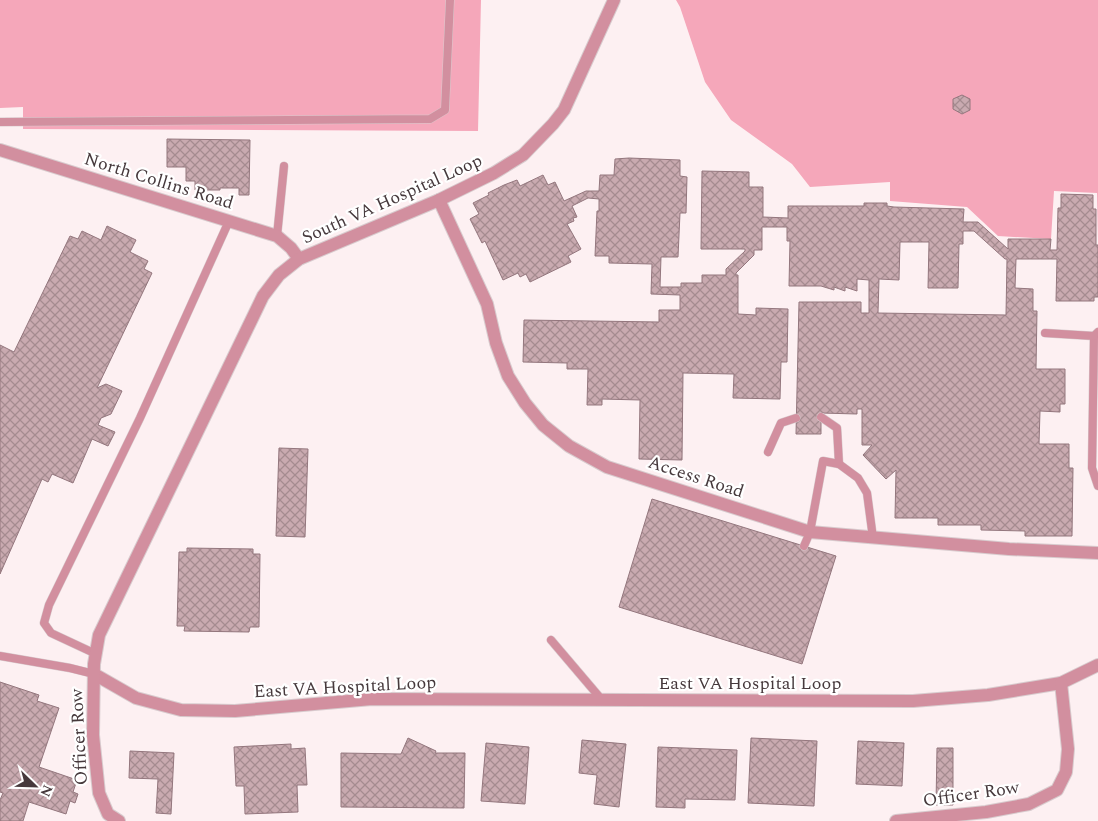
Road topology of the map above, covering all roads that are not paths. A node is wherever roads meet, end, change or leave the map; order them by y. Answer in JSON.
{"nodes":[{"id":1,"x":450,"y":0,"type":"edge"},
{"id":2,"x":614,"y":0,"type":"edge"},
{"id":3,"x":0,"y":122,"type":"edge"},
{"id":4,"x":0,"y":150,"type":"edge"},
{"id":5,"x":284,"y":166,"type":"dead end"},
{"id":6,"x":439,"y":200,"type":"junction"},
{"id":7,"x":230,"y":221,"type":"junction"},
{"id":8,"x":277,"y":236,"type":"junction"},
{"id":9,"x":299,"y":259,"type":"junction"},
{"id":10,"x":1045,"y":333,"type":"dead end"},
{"id":11,"x":1096,"y":334,"type":"edge"},
{"id":12,"x":796,"y":418,"type":"dead end"},
{"id":13,"x":821,"y":418,"type":"dead end"},
{"id":14,"x":768,"y":452,"type":"dead end"},
{"id":15,"x":839,"y":464,"type":"junction"},
{"id":16,"x":1098,"y":486,"type":"edge"},
{"id":17,"x":810,"y":532,"type":"junction"},
{"id":18,"x":873,"y":538,"type":"junction"},
{"id":19,"x":804,"y":546,"type":"dead end"},
{"id":20,"x":1098,"y":553,"type":"edge"},
{"id":21,"x":551,"y":640,"type":"dead end"},
{"id":22,"x":96,"y":654,"type":"junction"},
{"id":23,"x":0,"y":656,"type":"edge"},
{"id":24,"x":1098,"y":665,"type":"edge"},
{"id":25,"x":94,"y":674,"type":"junction"},
{"id":26,"x":1061,"y":683,"type":"junction"},
{"id":27,"x":602,"y":700,"type":"junction"},
{"id":28,"x":119,"y":821,"type":"edge"},
{"id":29,"x":896,"y":821,"type":"edge"}],
"edges":[{"from":1,"to":3,"type":"lane"},
{"from":2,"to":6,"type":"street","name":"South VA Hospital Loop"},
{"from":4,"to":7,"type":"street","name":"North Collins Road"},
{"from":5,"to":8,"type":"lane"},
{"from":6,"to":9,"type":"street","name":"South VA Hospital Loop"},
{"from":6,"to":17,"type":"street","name":"Access Road"},
{"from":7,"to":8,"type":"street","name":"North Collins Road"},
{"from":7,"to":22,"type":"lane"},
{"from":8,"to":9,"type":"street","name":"North Collins Road"},
{"from":9,"to":22,"type":"street"},
{"from":10,"to":11,"type":"lane"},
{"from":11,"to":16,"type":"lane"},
{"from":12,"to":14,"type":"lane"},
{"from":13,"to":15,"type":"lane"},
{"from":15,"to":17,"type":"lane"},
{"from":15,"to":18,"type":"lane"},
{"from":17,"to":18,"type":"street","name":"Access Road"},
{"from":17,"to":19,"type":"lane"},
{"from":18,"to":20,"type":"street","name":"Access Road"},
{"from":21,"to":27,"type":"lane"},
{"from":22,"to":25,"type":"street"},
{"from":23,"to":25,"type":"lane"},
{"from":24,"to":26,"type":"street","name":"East VA Hospital Loop"},
{"from":25,"to":27,"type":"street","name":"East VA Hospital Loop"},
{"from":25,"to":28,"type":"street","name":"Officer Row"},
{"from":26,"to":27,"type":"street","name":"East VA Hospital Loop"},
{"from":26,"to":29,"type":"street","name":"Officer Row"}]}
